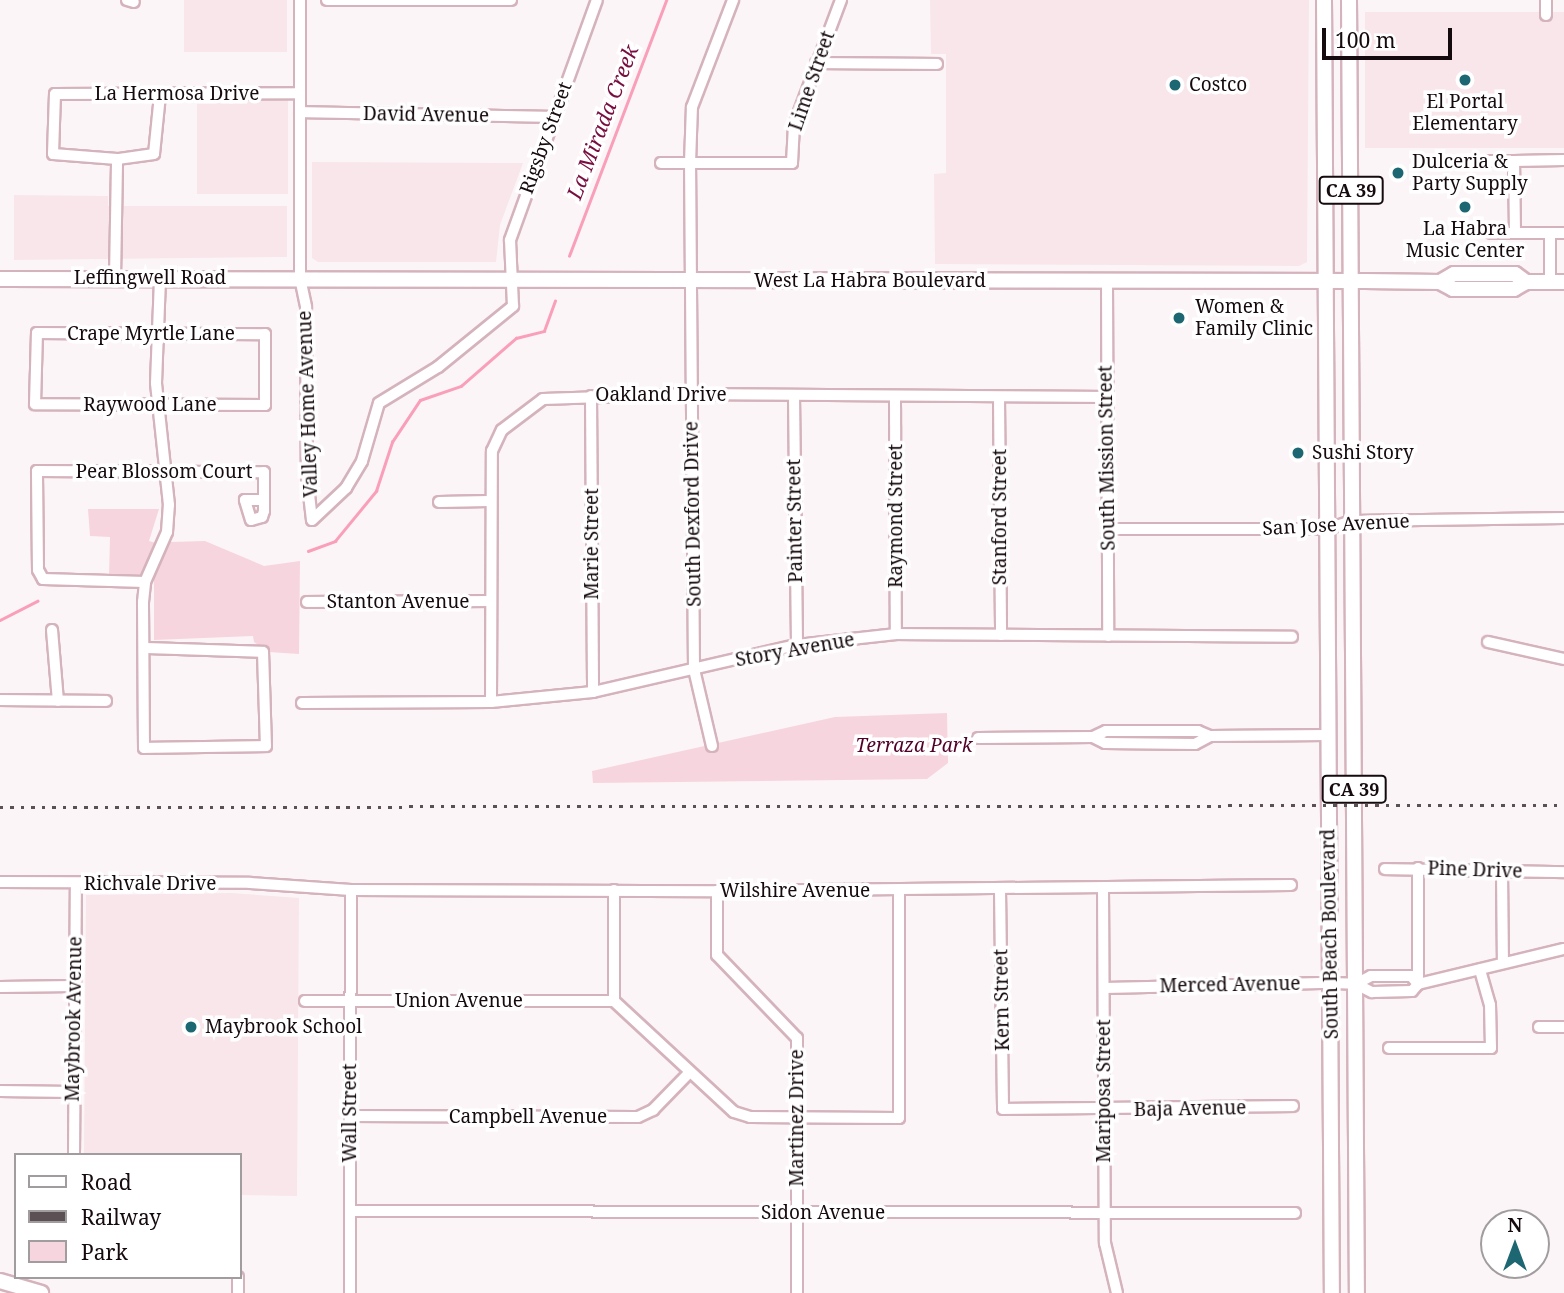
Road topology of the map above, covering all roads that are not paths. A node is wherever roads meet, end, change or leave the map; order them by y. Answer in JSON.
{"nodes":[{"id":1,"x":300,"y":0,"type":"edge"},
{"id":2,"x":327,"y":0,"type":"edge"},
{"id":3,"x":512,"y":0,"type":"edge"},
{"id":4,"x":597,"y":0,"type":"edge"},
{"id":5,"x":733,"y":0,"type":"edge"},
{"id":6,"x":841,"y":0,"type":"edge"},
{"id":7,"x":1324,"y":0,"type":"edge"},
{"id":8,"x":1349,"y":0,"type":"edge"},
{"id":9,"x":1546,"y":0,"type":"edge"},
{"id":10,"x":408,"y":1,"type":"edge"},
{"id":11,"x":1546,"y":15,"type":"dead end"},
{"id":12,"x":816,"y":63,"type":"junction"},
{"id":13,"x":937,"y":64,"type":"dead end"},
{"id":14,"x":300,"y":93,"type":"junction"},
{"id":15,"x":160,"y":95,"type":"junction"},
{"id":16,"x":300,"y":112,"type":"junction"},
{"id":17,"x":552,"y":117,"type":"junction"},
{"id":18,"x":117,"y":159,"type":"junction"},
{"id":19,"x":1564,"y":160,"type":"edge"},
{"id":20,"x":1490,"y":161,"type":"dead end"},
{"id":21,"x":1514,"y":161,"type":"junction"},
{"id":22,"x":661,"y":163,"type":"dead end"},
{"id":23,"x":690,"y":163,"type":"junction"},
{"id":24,"x":1515,"y":232,"type":"junction"},
{"id":25,"x":1491,"y":233,"type":"dead end"},
{"id":26,"x":1550,"y":233,"type":"junction"},
{"id":27,"x":1564,"y":233,"type":"edge"},
{"id":28,"x":115,"y":278,"type":"junction"},
{"id":29,"x":160,"y":278,"type":"junction"},
{"id":30,"x":300,"y":278,"type":"junction"},
{"id":31,"x":0,"y":279,"type":"edge"},
{"id":32,"x":509,"y":279,"type":"junction"},
{"id":33,"x":690,"y":280,"type":"junction"},
{"id":34,"x":1107,"y":281,"type":"junction"},
{"id":35,"x":1327,"y":281,"type":"junction"},
{"id":36,"x":1351,"y":281,"type":"junction"},
{"id":37,"x":1557,"y":282,"type":"edge"},
{"id":38,"x":160,"y":333,"type":"junction"},
{"id":39,"x":692,"y":394,"type":"junction"},
{"id":40,"x":591,"y":396,"type":"junction"},
{"id":41,"x":794,"y":397,"type":"junction"},
{"id":42,"x":1105,"y":397,"type":"junction"},
{"id":43,"x":895,"y":398,"type":"junction"},
{"id":44,"x":999,"y":398,"type":"junction"},
{"id":45,"x":35,"y":404,"type":"joint"},
{"id":46,"x":158,"y":405,"type":"junction"},
{"id":47,"x":265,"y":405,"type":"joint"},
{"id":48,"x":168,"y":471,"type":"junction"},
{"id":49,"x":264,"y":500,"type":"dead end"},
{"id":50,"x":489,"y":501,"type":"junction"},
{"id":51,"x":439,"y":502,"type":"dead end"},
{"id":52,"x":1564,"y":518,"type":"edge"},
{"id":53,"x":1352,"y":521,"type":"junction"},
{"id":54,"x":1108,"y":529,"type":"junction"},
{"id":55,"x":1327,"y":529,"type":"junction"},
{"id":56,"x":145,"y":582,"type":"junction"},
{"id":57,"x":489,"y":601,"type":"junction"},
{"id":58,"x":307,"y":602,"type":"dead end"},
{"id":59,"x":52,"y":630,"type":"dead end"},
{"id":60,"x":896,"y":634,"type":"junction"},
{"id":61,"x":1001,"y":635,"type":"junction"},
{"id":62,"x":1108,"y":636,"type":"junction"},
{"id":63,"x":1292,"y":637,"type":"dead end"},
{"id":64,"x":1488,"y":642,"type":"dead end"},
{"id":65,"x":797,"y":645,"type":"junction"},
{"id":66,"x":144,"y":648,"type":"junction"},
{"id":67,"x":1564,"y":659,"type":"edge"},
{"id":68,"x":694,"y":668,"type":"junction"},
{"id":69,"x":593,"y":692,"type":"junction"},
{"id":70,"x":0,"y":700,"type":"edge"},
{"id":71,"x":58,"y":701,"type":"junction"},
{"id":72,"x":106,"y":701,"type":"dead end"},
{"id":73,"x":491,"y":702,"type":"junction"},
{"id":74,"x":302,"y":703,"type":"dead end"},
{"id":75,"x":1327,"y":735,"type":"junction"},
{"id":76,"x":978,"y":738,"type":"dead end"},
{"id":77,"x":712,"y":746,"type":"dead end"},
{"id":78,"x":1418,"y":868,"type":"junction"},
{"id":79,"x":1385,"y":869,"type":"dead end"},
{"id":80,"x":1502,"y":872,"type":"junction"},
{"id":81,"x":1564,"y":872,"type":"edge"},
{"id":82,"x":0,"y":882,"type":"edge"},
{"id":83,"x":76,"y":884,"type":"junction"},
{"id":84,"x":1290,"y":885,"type":"dead end"},
{"id":85,"x":299,"y":888,"type":"joint"},
{"id":86,"x":1103,"y":888,"type":"junction"},
{"id":87,"x":351,"y":890,"type":"junction"},
{"id":88,"x":614,"y":890,"type":"junction"},
{"id":89,"x":899,"y":890,"type":"junction"},
{"id":90,"x":717,"y":891,"type":"junction"},
{"id":91,"x":1000,"y":891,"type":"junction"},
{"id":92,"x":1564,"y":949,"type":"edge"},
{"id":93,"x":1503,"y":962,"type":"junction"},
{"id":94,"x":1480,"y":969,"type":"junction"},
{"id":95,"x":1332,"y":983,"type":"junction"},
{"id":96,"x":1356,"y":984,"type":"junction"},
{"id":97,"x":1419,"y":984,"type":"junction"},
{"id":98,"x":74,"y":986,"type":"junction"},
{"id":99,"x":0,"y":987,"type":"edge"},
{"id":100,"x":1105,"y":988,"type":"junction"},
{"id":101,"x":304,"y":1001,"type":"dead end"},
{"id":102,"x":350,"y":1001,"type":"junction"},
{"id":103,"x":614,"y":1001,"type":"junction"},
{"id":104,"x":1539,"y":1027,"type":"dead end"},
{"id":105,"x":1564,"y":1027,"type":"edge"},
{"id":106,"x":1389,"y":1048,"type":"dead end"},
{"id":107,"x":689,"y":1073,"type":"junction"},
{"id":108,"x":0,"y":1091,"type":"edge"},
{"id":109,"x":73,"y":1092,"type":"junction"},
{"id":110,"x":1293,"y":1107,"type":"dead end"},
{"id":111,"x":1003,"y":1109,"type":"joint"},
{"id":112,"x":1103,"y":1111,"type":"junction"},
{"id":113,"x":350,"y":1116,"type":"junction"},
{"id":114,"x":797,"y":1117,"type":"junction"},
{"id":115,"x":74,"y":1153,"type":"edge"},
{"id":116,"x":350,"y":1211,"type":"junction"},
{"id":117,"x":797,"y":1213,"type":"junction"},
{"id":118,"x":1104,"y":1213,"type":"junction"},
{"id":119,"x":1295,"y":1213,"type":"dead end"},
{"id":120,"x":0,"y":1281,"type":"edge"},
{"id":121,"x":41,"y":1293,"type":"edge"},
{"id":122,"x":350,"y":1293,"type":"edge"},
{"id":123,"x":797,"y":1293,"type":"edge"},
{"id":124,"x":1117,"y":1293,"type":"edge"},
{"id":125,"x":1332,"y":1293,"type":"edge"},
{"id":126,"x":1357,"y":1293,"type":"edge"}],
"edges":[{"from":1,"to":14,"type":"street","name":"Valley Home Avenue"},
{"from":2,"to":10,"type":"street"},
{"from":3,"to":10,"type":"street"},
{"from":4,"to":17,"type":"street","name":"Rigsby Street"},
{"from":5,"to":23,"type":"street","name":"South Dexford Drive"},
{"from":6,"to":12,"type":"street","name":"Lime Street"},
{"from":7,"to":35,"type":"main road","number":"CA 39"},
{"from":8,"to":36,"type":"main road","number":"CA 39"},
{"from":9,"to":11,"type":"street"},
{"from":12,"to":13,"type":"street"},
{"from":12,"to":23,"type":"street","name":"Lime Street"},
{"from":14,"to":15,"type":"street","name":"La Hermosa Drive"},
{"from":14,"to":16,"type":"street","name":"Valley Home Avenue"},
{"from":15,"to":18,"type":"street"},
{"from":15,"to":18,"type":"street","name":"La Hermosa Drive"},
{"from":16,"to":17,"type":"street","name":"David Avenue"},
{"from":16,"to":30,"type":"street","name":"Valley Home Avenue"},
{"from":17,"to":32,"type":"street","name":"Rigsby Street"},
{"from":18,"to":28,"type":"street"},
{"from":19,"to":21,"type":"street"},
{"from":20,"to":21,"type":"street"},
{"from":21,"to":24,"type":"street"},
{"from":22,"to":23,"type":"street"},
{"from":23,"to":33,"type":"street","name":"South Dexford Drive"},
{"from":24,"to":25,"type":"street"},
{"from":24,"to":26,"type":"street"},
{"from":26,"to":27,"type":"street"},
{"from":26,"to":37,"type":"street"},
{"from":28,"to":29,"type":"main road","name":"Leffingwell Road"},
{"from":28,"to":31,"type":"main road","name":"Leffingwell Road"},
{"from":29,"to":30,"type":"main road","name":"Leffingwell Road"},
{"from":29,"to":38,"type":"street"},
{"from":30,"to":32,"type":"main road","name":"West La Habra Boulevard"},
{"from":30,"to":32,"type":"street","name":"Valley Home Avenue"},
{"from":32,"to":33,"type":"main road","name":"West La Habra Boulevard"},
{"from":33,"to":34,"type":"main road","name":"West La Habra Boulevard"},
{"from":33,"to":39,"type":"street","name":"South Dexford Drive"},
{"from":34,"to":35,"type":"main road","name":"West La Habra Boulevard"},
{"from":34,"to":42,"type":"street","name":"South Mission Street"},
{"from":35,"to":36,"type":"main road","name":"West La Habra Boulevard"},
{"from":35,"to":55,"type":"main road","name":"South Beach Boulevard","number":"CA 39"},
{"from":36,"to":37,"type":"main road","name":"West La Habra Boulevard"},
{"from":36,"to":53,"type":"main road","name":"South Beach Boulevard","number":"CA 39"},
{"from":38,"to":45,"type":"street","name":"Crape Myrtle Lane"},
{"from":38,"to":46,"type":"street"},
{"from":38,"to":47,"type":"street","name":"Crape Myrtle Lane"},
{"from":39,"to":40,"type":"street","name":"Oakland Drive"},
{"from":39,"to":41,"type":"street","name":"Oakland Drive"},
{"from":39,"to":68,"type":"street","name":"South Dexford Drive"},
{"from":40,"to":50,"type":"street","name":"Oakland Drive"},
{"from":40,"to":69,"type":"street","name":"Marie Street"},
{"from":41,"to":43,"type":"street","name":"Oakland Drive"},
{"from":41,"to":65,"type":"street","name":"Painter Street"},
{"from":42,"to":44,"type":"street","name":"Oakland Drive"},
{"from":42,"to":54,"type":"street","name":"South Mission Street"},
{"from":43,"to":44,"type":"street","name":"Oakland Drive"},
{"from":43,"to":60,"type":"street","name":"Raymond Street"},
{"from":44,"to":61,"type":"street","name":"Stanford Street"},
{"from":45,"to":46,"type":"street","name":"Raywood Lane"},
{"from":46,"to":47,"type":"street","name":"Raywood Lane"},
{"from":46,"to":48,"type":"street"},
{"from":48,"to":49,"type":"street","name":"Pear Blossom Court"},
{"from":48,"to":56,"type":"street"},
{"from":48,"to":56,"type":"street","name":"Pear Blossom Court"},
{"from":50,"to":51,"type":"street"},
{"from":50,"to":57,"type":"street","name":"Oakland Drive"},
{"from":52,"to":53,"type":"street","name":"San Jose Avenue"},
{"from":53,"to":55,"type":"street","name":"San Jose Avenue"},
{"from":53,"to":96,"type":"main road","name":"South Beach Boulevard","number":"CA 39"},
{"from":54,"to":55,"type":"street","name":"San Jose Avenue"},
{"from":54,"to":62,"type":"street","name":"South Mission Street"},
{"from":55,"to":75,"type":"main road","name":"South Beach Boulevard","number":"CA 39"},
{"from":56,"to":66,"type":"street"},
{"from":57,"to":58,"type":"street","name":"Stanton Avenue"},
{"from":57,"to":73,"type":"street","name":"Oakland Drive"},
{"from":59,"to":71,"type":"street"},
{"from":60,"to":61,"type":"street","name":"Story Avenue"},
{"from":60,"to":65,"type":"street","name":"Story Avenue"},
{"from":61,"to":62,"type":"street","name":"Story Avenue"},
{"from":62,"to":63,"type":"street","name":"Story Avenue"},
{"from":64,"to":67,"type":"street"},
{"from":65,"to":68,"type":"street","name":"Story Avenue"},
{"from":66,"to":66,"type":"street"},
{"from":68,"to":69,"type":"street","name":"Story Avenue"},
{"from":68,"to":77,"type":"street","name":"South Dexford Drive"},
{"from":69,"to":73,"type":"street","name":"Story Avenue"},
{"from":70,"to":71,"type":"street"},
{"from":71,"to":72,"type":"street"},
{"from":73,"to":74,"type":"street","name":"Story Avenue"},
{"from":75,"to":76,"type":"street"},
{"from":75,"to":95,"type":"main road","name":"South Beach Boulevard","number":"CA 39"},
{"from":78,"to":79,"type":"street","name":"Pine Drive"},
{"from":78,"to":80,"type":"street","name":"Pine Drive"},
{"from":78,"to":97,"type":"street"},
{"from":80,"to":81,"type":"street","name":"Pine Drive"},
{"from":80,"to":93,"type":"street"},
{"from":82,"to":83,"type":"street","name":"Richvale Drive"},
{"from":83,"to":85,"type":"street","name":"Richvale Drive"},
{"from":83,"to":98,"type":"street","name":"Maybrook Avenue"},
{"from":84,"to":86,"type":"street","name":"Wilshire Avenue"},
{"from":85,"to":87,"type":"street","name":"Wilshire Avenue"},
{"from":86,"to":91,"type":"street","name":"Wilshire Avenue"},
{"from":86,"to":100,"type":"street","name":"Mariposa Street"},
{"from":87,"to":88,"type":"street","name":"Wilshire Avenue"},
{"from":87,"to":102,"type":"street","name":"Wall Street"},
{"from":88,"to":90,"type":"street","name":"Wilshire Avenue"},
{"from":88,"to":103,"type":"street"},
{"from":89,"to":90,"type":"street","name":"Wilshire Avenue"},
{"from":89,"to":91,"type":"street","name":"Wilshire Avenue"},
{"from":89,"to":114,"type":"street"},
{"from":90,"to":114,"type":"street","name":"Martinez Drive"},
{"from":91,"to":111,"type":"street","name":"Kern Street"},
{"from":92,"to":93,"type":"street","name":"Merced Avenue"},
{"from":93,"to":94,"type":"street","name":"Merced Avenue"},
{"from":94,"to":97,"type":"street","name":"Merced Avenue"},
{"from":94,"to":106,"type":"street"},
{"from":95,"to":96,"type":"street","name":"Merced Avenue"},
{"from":95,"to":100,"type":"street","name":"Merced Avenue"},
{"from":95,"to":125,"type":"main road","name":"South Beach Boulevard","number":"CA 39"},
{"from":96,"to":97,"type":"street","name":"Merced Avenue"},
{"from":96,"to":126,"type":"main road","name":"South Beach Boulevard","number":"CA 39"},
{"from":98,"to":99,"type":"street"},
{"from":98,"to":109,"type":"street","name":"Maybrook Avenue"},
{"from":100,"to":112,"type":"street","name":"Mariposa Street"},
{"from":101,"to":102,"type":"street","name":"Union Avenue"},
{"from":102,"to":103,"type":"street","name":"Union Avenue"},
{"from":102,"to":113,"type":"street","name":"Wall Street"},
{"from":103,"to":107,"type":"street"},
{"from":104,"to":105,"type":"street"},
{"from":107,"to":113,"type":"street","name":"Campbell Avenue"},
{"from":107,"to":114,"type":"street"},
{"from":108,"to":109,"type":"street"},
{"from":109,"to":115,"type":"street","name":"Maybrook Avenue"},
{"from":110,"to":112,"type":"street","name":"Baja Avenue"},
{"from":111,"to":112,"type":"street","name":"Baja Avenue"},
{"from":112,"to":118,"type":"street","name":"Mariposa Street"},
{"from":113,"to":116,"type":"street","name":"Wall Street"},
{"from":114,"to":117,"type":"street","name":"Martinez Drive"},
{"from":116,"to":117,"type":"street","name":"Sidon Avenue"},
{"from":116,"to":122,"type":"street","name":"Wall Street"},
{"from":117,"to":118,"type":"street","name":"Sidon Avenue"},
{"from":117,"to":123,"type":"street","name":"Martinez Drive"},
{"from":118,"to":119,"type":"street","name":"Sidon Avenue"},
{"from":118,"to":124,"type":"street","name":"Mariposa Street"},
{"from":120,"to":121,"type":"main road"}]}
